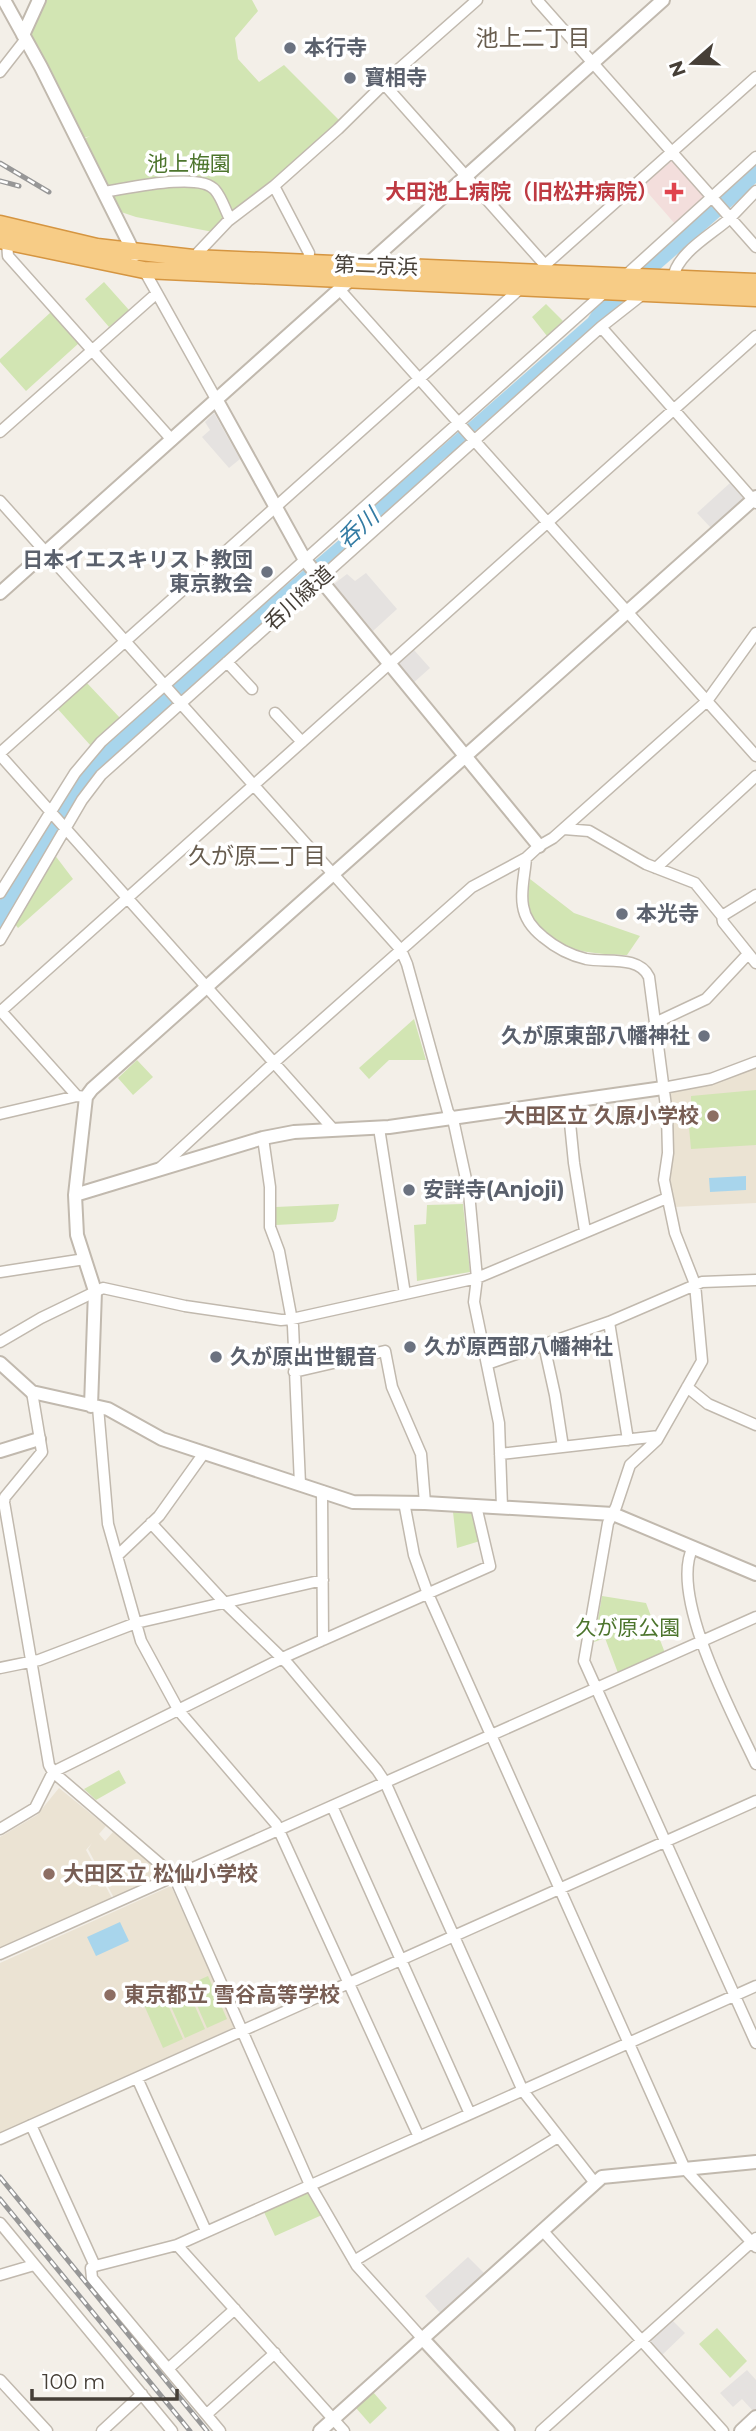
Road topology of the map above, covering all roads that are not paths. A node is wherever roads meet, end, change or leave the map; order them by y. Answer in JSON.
{"nodes":[{"id":1,"x":4,"y":0,"type":"edge"},
{"id":2,"x":38,"y":0,"type":"edge"},
{"id":3,"x":477,"y":0,"type":"edge"},
{"id":4,"x":537,"y":0,"type":"edge"},
{"id":5,"x":663,"y":0,"type":"edge"},
{"id":6,"x":24,"y":37,"type":"junction"},
{"id":7,"x":592,"y":63,"type":"junction"},
{"id":8,"x":0,"y":72,"type":"edge"},
{"id":9,"x":756,"y":77,"type":"edge"},
{"id":10,"x":384,"y":84,"type":"junction"},
{"id":11,"x":672,"y":153,"type":"junction"},
{"id":12,"x":756,"y":157,"type":"edge"},
{"id":13,"x":466,"y":176,"type":"junction"},
{"id":14,"x":274,"y":186,"type":"junction"},
{"id":15,"x":756,"y":191,"type":"edge"},
{"id":16,"x":103,"y":192,"type":"junction"},
{"id":17,"x":713,"y":200,"type":"junction"},
{"id":18,"x":728,"y":216,"type":"junction"},
{"id":19,"x":230,"y":219,"type":"junction"},
{"id":20,"x":0,"y":224,"type":"edge"},
{"id":21,"x":4,"y":241,"type":"edge"},
{"id":22,"x":756,"y":247,"type":"edge"},
{"id":23,"x":132,"y":251,"type":"junction"},
{"id":24,"x":193,"y":258,"type":"junction"},
{"id":25,"x":308,"y":263,"type":"junction"},
{"id":26,"x":365,"y":265,"type":"junction"},
{"id":27,"x":545,"y":269,"type":"junction"},
{"id":28,"x":144,"y":270,"type":"junction"},
{"id":29,"x":626,"y":276,"type":"junction"},
{"id":30,"x":673,"y":278,"type":"junction"},
{"id":31,"x":756,"y":282,"type":"edge"},
{"id":32,"x":344,"y":284,"type":"junction"},
{"id":33,"x":522,"y":287,"type":"junction"},
{"id":34,"x":609,"y":291,"type":"junction"},
{"id":35,"x":157,"y":293,"type":"junction"},
{"id":36,"x":640,"y":293,"type":"junction"},
{"id":37,"x":756,"y":298,"type":"edge"},
{"id":38,"x":601,"y":327,"type":"junction"},
{"id":39,"x":756,"y":336,"type":"edge"},
{"id":40,"x":92,"y":350,"type":"junction"},
{"id":41,"x":419,"y":379,"type":"junction"},
{"id":42,"x":216,"y":399,"type":"junction"},
{"id":43,"x":673,"y":409,"type":"junction"},
{"id":44,"x":459,"y":425,"type":"junction"},
{"id":45,"x":0,"y":432,"type":"edge"},
{"id":46,"x":172,"y":439,"type":"junction"},
{"id":47,"x":474,"y":440,"type":"junction"},
{"id":48,"x":755,"y":499,"type":"edge"},
{"id":49,"x":0,"y":501,"type":"edge"},
{"id":50,"x":275,"y":507,"type":"junction"},
{"id":51,"x":547,"y":521,"type":"junction"},
{"id":52,"x":48,"y":555,"type":"junction"},
{"id":53,"x":306,"y":562,"type":"junction"},
{"id":54,"x":319,"y":578,"type":"junction"},
{"id":55,"x":0,"y":593,"type":"edge"},
{"id":56,"x":627,"y":611,"type":"junction"},
{"id":57,"x":756,"y":633,"type":"edge"},
{"id":58,"x":125,"y":641,"type":"junction"},
{"id":59,"x":227,"y":662,"type":"junction"},
{"id":60,"x":390,"y":664,"type":"junction"},
{"id":61,"x":166,"y":687,"type":"junction"},
{"id":62,"x":252,"y":689,"type":"dead end"},
{"id":63,"x":707,"y":701,"type":"junction"},
{"id":64,"x":180,"y":703,"type":"junction"},
{"id":65,"x":275,"y":713,"type":"dead end"},
{"id":66,"x":302,"y":742,"type":"junction"},
{"id":67,"x":0,"y":754,"type":"edge"},
{"id":68,"x":465,"y":756,"type":"junction"},
{"id":69,"x":756,"y":756,"type":"edge"},
{"id":70,"x":756,"y":776,"type":"edge"},
{"id":71,"x":254,"y":784,"type":"junction"},
{"id":72,"x":50,"y":812,"type":"junction"},
{"id":73,"x":65,"y":827,"type":"junction"},
{"id":74,"x":564,"y":829,"type":"junction"},
{"id":75,"x":539,"y":846,"type":"junction"},
{"id":76,"x":526,"y":858,"type":"junction"},
{"id":77,"x":656,"y":868,"type":"junction"},
{"id":78,"x":333,"y":874,"type":"junction"},
{"id":79,"x":0,"y":893,"type":"edge"},
{"id":80,"x":756,"y":895,"type":"edge"},
{"id":81,"x":126,"y":898,"type":"junction"},
{"id":82,"x":722,"y":916,"type":"junction"},
{"id":83,"x":0,"y":940,"type":"edge"},
{"id":84,"x":401,"y":950,"type":"junction"},
{"id":85,"x":748,"y":954,"type":"junction"},
{"id":86,"x":756,"y":963,"type":"edge"},
{"id":87,"x":206,"y":988,"type":"junction"},
{"id":88,"x":0,"y":1011,"type":"edge"},
{"id":89,"x":655,"y":1023,"type":"junction"},
{"id":90,"x":756,"y":1062,"type":"edge"},
{"id":91,"x":274,"y":1063,"type":"junction"},
{"id":92,"x":663,"y":1088,"type":"junction"},
{"id":93,"x":82,"y":1097,"type":"junction"},
{"id":94,"x":568,"y":1103,"type":"junction"},
{"id":95,"x":0,"y":1114,"type":"edge"},
{"id":96,"x":453,"y":1119,"type":"junction"},
{"id":97,"x":379,"y":1128,"type":"junction"},
{"id":98,"x":333,"y":1129,"type":"junction"},
{"id":99,"x":263,"y":1138,"type":"junction"},
{"id":100,"x":159,"y":1169,"type":"junction"},
{"id":101,"x":75,"y":1195,"type":"junction"},
{"id":102,"x":667,"y":1198,"type":"junction"},
{"id":103,"x":585,"y":1231,"type":"junction"},
{"id":104,"x":85,"y":1259,"type":"junction"},
{"id":105,"x":0,"y":1272,"type":"edge"},
{"id":106,"x":477,"y":1278,"type":"junction"},
{"id":107,"x":756,"y":1280,"type":"edge"},
{"id":108,"x":695,"y":1284,"type":"junction"},
{"id":109,"x":95,"y":1291,"type":"junction"},
{"id":110,"x":405,"y":1294,"type":"junction"},
{"id":111,"x":292,"y":1319,"type":"junction"},
{"id":112,"x":609,"y":1322,"type":"junction"},
{"id":113,"x":0,"y":1342,"type":"edge"},
{"id":114,"x":544,"y":1345,"type":"junction"},
{"id":115,"x":487,"y":1364,"type":"junction"},
{"id":116,"x":2,"y":1369,"type":"edge"},
{"id":117,"x":294,"y":1372,"type":"junction"},
{"id":118,"x":687,"y":1387,"type":"junction"},
{"id":119,"x":32,"y":1392,"type":"junction"},
{"id":120,"x":94,"y":1406,"type":"junction"},
{"id":121,"x":756,"y":1425,"type":"edge"},
{"id":122,"x":659,"y":1436,"type":"junction"},
{"id":123,"x":39,"y":1439,"type":"junction"},
{"id":124,"x":628,"y":1440,"type":"junction"},
{"id":125,"x":563,"y":1447,"type":"junction"},
{"id":126,"x":0,"y":1451,"type":"edge"},
{"id":127,"x":204,"y":1453,"type":"junction"},
{"id":128,"x":500,"y":1454,"type":"junction"},
{"id":129,"x":300,"y":1484,"type":"junction"},
{"id":130,"x":322,"y":1491,"type":"junction"},
{"id":131,"x":3,"y":1498,"type":"edge"},
{"id":132,"x":404,"y":1502,"type":"junction"},
{"id":133,"x":425,"y":1503,"type":"junction"},
{"id":134,"x":476,"y":1506,"type":"junction"},
{"id":135,"x":502,"y":1507,"type":"junction"},
{"id":136,"x":613,"y":1514,"type":"junction"},
{"id":137,"x":151,"y":1523,"type":"junction"},
{"id":138,"x":693,"y":1547,"type":"junction"},
{"id":139,"x":117,"y":1556,"type":"junction"},
{"id":140,"x":756,"y":1574,"type":"edge"},
{"id":141,"x":323,"y":1580,"type":"junction"},
{"id":142,"x":428,"y":1594,"type":"junction"},
{"id":143,"x":224,"y":1602,"type":"junction"},
{"id":144,"x":756,"y":1617,"type":"edge"},
{"id":145,"x":136,"y":1623,"type":"junction"},
{"id":146,"x":323,"y":1640,"type":"junction"},
{"id":147,"x":701,"y":1642,"type":"junction"},
{"id":148,"x":283,"y":1660,"type":"junction"},
{"id":149,"x":32,"y":1661,"type":"junction"},
{"id":150,"x":0,"y":1668,"type":"edge"},
{"id":151,"x":595,"y":1689,"type":"junction"},
{"id":152,"x":179,"y":1712,"type":"junction"},
{"id":153,"x":491,"y":1737,"type":"junction"},
{"id":154,"x":756,"y":1764,"type":"edge"},
{"id":155,"x":54,"y":1772,"type":"junction"},
{"id":156,"x":385,"y":1783,"type":"junction"},
{"id":157,"x":756,"y":1801,"type":"edge"},
{"id":158,"x":332,"y":1806,"type":"junction"},
{"id":159,"x":0,"y":1829,"type":"edge"},
{"id":160,"x":279,"y":1830,"type":"junction"},
{"id":161,"x":664,"y":1842,"type":"junction"},
{"id":162,"x":174,"y":1876,"type":"junction"},
{"id":163,"x":560,"y":1889,"type":"junction"},
{"id":164,"x":455,"y":1936,"type":"junction"},
{"id":165,"x":0,"y":1954,"type":"edge"},
{"id":166,"x":401,"y":1960,"type":"junction"},
{"id":167,"x":349,"y":1983,"type":"junction"},
{"id":168,"x":756,"y":1986,"type":"edge"},
{"id":169,"x":735,"y":1995,"type":"junction"},
{"id":170,"x":243,"y":2030,"type":"junction"},
{"id":171,"x":630,"y":2043,"type":"junction"},
{"id":172,"x":756,"y":2043,"type":"edge"},
{"id":173,"x":137,"y":2078,"type":"junction"},
{"id":174,"x":523,"y":2091,"type":"junction"},
{"id":175,"x":470,"y":2115,"type":"junction"},
{"id":176,"x":31,"y":2126,"type":"junction"},
{"id":177,"x":419,"y":2137,"type":"junction"},
{"id":178,"x":558,"y":2137,"type":"junction"},
{"id":179,"x":0,"y":2139,"type":"edge"},
{"id":180,"x":756,"y":2162,"type":"edge"},
{"id":181,"x":685,"y":2169,"type":"junction"},
{"id":182,"x":595,"y":2183,"type":"junction"},
{"id":183,"x":310,"y":2185,"type":"junction"},
{"id":184,"x":0,"y":2223,"type":"edge"},
{"id":185,"x":542,"y":2230,"type":"junction"},
{"id":186,"x":205,"y":2231,"type":"junction"},
{"id":187,"x":754,"y":2242,"type":"edge"},
{"id":188,"x":177,"y":2245,"type":"junction"},
{"id":189,"x":354,"y":2261,"type":"junction"},
{"id":190,"x":34,"y":2265,"type":"junction"},
{"id":191,"x":95,"y":2266,"type":"junction"},
{"id":192,"x":0,"y":2275,"type":"edge"},
{"id":193,"x":236,"y":2309,"type":"junction"},
{"id":194,"x":422,"y":2338,"type":"junction"},
{"id":195,"x":642,"y":2340,"type":"junction"},
{"id":196,"x":275,"y":2353,"type":"junction"},
{"id":197,"x":169,"y":2368,"type":"junction"},
{"id":198,"x":0,"y":2379,"type":"edge"},
{"id":199,"x":142,"y":2394,"type":"junction"},
{"id":200,"x":206,"y":2414,"type":"junction"},
{"id":201,"x":756,"y":2417,"type":"edge"},
{"id":202,"x":333,"y":2419,"type":"junction"},
{"id":203,"x":47,"y":2431,"type":"edge"},
{"id":204,"x":102,"y":2431,"type":"edge"},
{"id":205,"x":172,"y":2431,"type":"edge"},
{"id":206,"x":220,"y":2431,"type":"edge"},
{"id":207,"x":320,"y":2431,"type":"edge"},
{"id":208,"x":344,"y":2431,"type":"edge"},
{"id":209,"x":508,"y":2431,"type":"edge"},
{"id":210,"x":541,"y":2431,"type":"edge"},
{"id":211,"x":723,"y":2431,"type":"edge"},
{"id":212,"x":741,"y":2431,"type":"edge"}],
"edges":[{"from":1,"to":6,"type":"street"},
{"from":2,"to":6,"type":"street"},
{"from":3,"to":10,"type":"street"},
{"from":4,"to":7,"type":"street"},
{"from":5,"to":7,"type":"street"},
{"from":6,"to":8,"type":"street"},
{"from":6,"to":16,"type":"street"},
{"from":7,"to":11,"type":"street"},
{"from":7,"to":13,"type":"street"},
{"from":9,"to":11,"type":"street"},
{"from":10,"to":13,"type":"street"},
{"from":10,"to":14,"type":"street"},
{"from":11,"to":17,"type":"street"},
{"from":11,"to":27,"type":"street"},
{"from":12,"to":17,"type":"street"},
{"from":13,"to":26,"type":"street"},
{"from":13,"to":27,"type":"street"},
{"from":14,"to":19,"type":"street"},
{"from":14,"to":25,"type":"street"},
{"from":15,"to":18,"type":"street"},
{"from":16,"to":19,"type":"street"},
{"from":16,"to":23,"type":"street"},
{"from":17,"to":18,"type":"street"},
{"from":17,"to":29,"type":"street"},
{"from":18,"to":22,"type":"street"},
{"from":18,"to":30,"type":"street"},
{"from":19,"to":24,"type":"street"},
{"from":20,"to":23,"type":"highway","name":"第二京浜"},
{"from":21,"to":28,"type":"highway","name":"第二京浜"},
{"from":21,"to":40,"type":"street"},
{"from":23,"to":24,"type":"highway","name":"第二京浜"},
{"from":23,"to":28,"type":"street"},
{"from":24,"to":25,"type":"highway","name":"第二京浜"},
{"from":25,"to":26,"type":"highway","name":"第二京浜"},
{"from":26,"to":27,"type":"highway","name":"第二京浜"},
{"from":26,"to":32,"type":"street"},
{"from":27,"to":29,"type":"highway","name":"第二京浜"},
{"from":28,"to":32,"type":"highway","name":"第二京浜"},
{"from":28,"to":35,"type":"street"},
{"from":29,"to":30,"type":"highway","name":"第二京浜"},
{"from":30,"to":31,"type":"highway","name":"第二京浜"},
{"from":32,"to":33,"type":"highway","name":"第二京浜"},
{"from":32,"to":41,"type":"street"},
{"from":32,"to":42,"type":"street"},
{"from":33,"to":34,"type":"highway","name":"第二京浜"},
{"from":33,"to":41,"type":"street"},
{"from":34,"to":36,"type":"highway","name":"第二京浜"},
{"from":34,"to":44,"type":"street"},
{"from":35,"to":40,"type":"street"},
{"from":35,"to":42,"type":"street"},
{"from":36,"to":37,"type":"highway","name":"第二京浜"},
{"from":36,"to":38,"type":"street","name":"呑川緑道"},
{"from":38,"to":43,"type":"street"},
{"from":38,"to":47,"type":"street","name":"呑川緑道"},
{"from":39,"to":43,"type":"street"},
{"from":40,"to":45,"type":"street"},
{"from":40,"to":46,"type":"street"},
{"from":41,"to":44,"type":"street"},
{"from":41,"to":50,"type":"street"},
{"from":42,"to":46,"type":"street"},
{"from":42,"to":50,"type":"street"},
{"from":43,"to":48,"type":"street"},
{"from":43,"to":51,"type":"street"},
{"from":44,"to":47,"type":"street"},
{"from":44,"to":53,"type":"street"},
{"from":46,"to":52,"type":"street"},
{"from":47,"to":51,"type":"street"},
{"from":47,"to":54,"type":"street","name":"呑川緑道"},
{"from":48,"to":56,"type":"street"},
{"from":49,"to":52,"type":"street"},
{"from":50,"to":53,"type":"street"},
{"from":50,"to":58,"type":"street"},
{"from":51,"to":56,"type":"street"},
{"from":51,"to":60,"type":"street"},
{"from":52,"to":55,"type":"street"},
{"from":52,"to":58,"type":"street"},
{"from":53,"to":54,"type":"street"},
{"from":53,"to":61,"type":"street"},
{"from":54,"to":59,"type":"street","name":"呑川緑道"},
{"from":54,"to":60,"type":"street"},
{"from":56,"to":63,"type":"street"},
{"from":56,"to":68,"type":"street"},
{"from":57,"to":63,"type":"street"},
{"from":58,"to":61,"type":"street"},
{"from":58,"to":67,"type":"street"},
{"from":59,"to":62,"type":"street"},
{"from":59,"to":64,"type":"street","name":"呑川緑道"},
{"from":60,"to":66,"type":"street"},
{"from":60,"to":68,"type":"street"},
{"from":61,"to":64,"type":"street"},
{"from":61,"to":72,"type":"street"},
{"from":63,"to":69,"type":"street"},
{"from":63,"to":74,"type":"street"},
{"from":64,"to":71,"type":"street"},
{"from":64,"to":73,"type":"street","name":"呑川緑道"},
{"from":65,"to":66,"type":"street"},
{"from":66,"to":71,"type":"street"},
{"from":67,"to":72,"type":"street"},
{"from":68,"to":75,"type":"street"},
{"from":68,"to":78,"type":"street"},
{"from":70,"to":77,"type":"street"},
{"from":71,"to":78,"type":"street"},
{"from":71,"to":81,"type":"street"},
{"from":72,"to":73,"type":"street"},
{"from":72,"to":79,"type":"street"},
{"from":73,"to":81,"type":"street"},
{"from":73,"to":83,"type":"street","name":"呑川緑道"},
{"from":74,"to":75,"type":"street"},
{"from":74,"to":77,"type":"street"},
{"from":75,"to":76,"type":"street"},
{"from":76,"to":84,"type":"street"},
{"from":76,"to":89,"type":"street"},
{"from":77,"to":82,"type":"street"},
{"from":78,"to":84,"type":"street"},
{"from":78,"to":87,"type":"street"},
{"from":80,"to":82,"type":"street"},
{"from":81,"to":87,"type":"street"},
{"from":81,"to":88,"type":"street"},
{"from":82,"to":85,"type":"street"},
{"from":84,"to":91,"type":"street"},
{"from":84,"to":96,"type":"street"},
{"from":85,"to":86,"type":"street"},
{"from":85,"to":89,"type":"street"},
{"from":87,"to":91,"type":"street"},
{"from":87,"to":93,"type":"street"},
{"from":88,"to":93,"type":"street"},
{"from":89,"to":92,"type":"street"},
{"from":90,"to":92,"type":"street"},
{"from":91,"to":98,"type":"street"},
{"from":91,"to":100,"type":"street"},
{"from":92,"to":94,"type":"street"},
{"from":92,"to":102,"type":"street"},
{"from":93,"to":95,"type":"street"},
{"from":93,"to":101,"type":"street"},
{"from":94,"to":96,"type":"street"},
{"from":94,"to":103,"type":"street"},
{"from":96,"to":97,"type":"street"},
{"from":96,"to":106,"type":"street"},
{"from":97,"to":98,"type":"street"},
{"from":97,"to":110,"type":"street"},
{"from":98,"to":99,"type":"street"},
{"from":99,"to":100,"type":"street"},
{"from":99,"to":111,"type":"street"},
{"from":100,"to":101,"type":"street"},
{"from":101,"to":104,"type":"street"},
{"from":102,"to":103,"type":"street"},
{"from":102,"to":108,"type":"street"},
{"from":103,"to":106,"type":"street"},
{"from":104,"to":105,"type":"street"},
{"from":104,"to":109,"type":"street"},
{"from":106,"to":110,"type":"street"},
{"from":106,"to":115,"type":"street"},
{"from":107,"to":108,"type":"street"},
{"from":108,"to":112,"type":"street"},
{"from":108,"to":118,"type":"street"},
{"from":109,"to":111,"type":"street"},
{"from":109,"to":113,"type":"street"},
{"from":109,"to":120,"type":"street"},
{"from":110,"to":111,"type":"street"},
{"from":111,"to":117,"type":"street"},
{"from":112,"to":114,"type":"street"},
{"from":112,"to":124,"type":"street"},
{"from":114,"to":115,"type":"street"},
{"from":114,"to":125,"type":"street"},
{"from":115,"to":128,"type":"street"},
{"from":116,"to":119,"type":"street"},
{"from":117,"to":129,"type":"street"},
{"from":117,"to":133,"type":"street"},
{"from":118,"to":121,"type":"street"},
{"from":118,"to":122,"type":"street"},
{"from":119,"to":120,"type":"street"},
{"from":119,"to":123,"type":"street"},
{"from":120,"to":127,"type":"street"},
{"from":120,"to":139,"type":"street"},
{"from":122,"to":124,"type":"street"},
{"from":122,"to":136,"type":"street"},
{"from":123,"to":126,"type":"street"},
{"from":123,"to":131,"type":"street"},
{"from":124,"to":125,"type":"street"},
{"from":125,"to":128,"type":"street"},
{"from":127,"to":129,"type":"street"},
{"from":127,"to":137,"type":"street"},
{"from":128,"to":135,"type":"street"},
{"from":129,"to":130,"type":"street"},
{"from":130,"to":132,"type":"street"},
{"from":130,"to":141,"type":"street"},
{"from":131,"to":149,"type":"street"},
{"from":132,"to":133,"type":"street"},
{"from":132,"to":142,"type":"street"},
{"from":133,"to":134,"type":"street"},
{"from":134,"to":135,"type":"street"},
{"from":134,"to":142,"type":"street"},
{"from":135,"to":136,"type":"street"},
{"from":136,"to":138,"type":"street"},
{"from":136,"to":151,"type":"street"},
{"from":137,"to":139,"type":"street"},
{"from":137,"to":143,"type":"street"},
{"from":138,"to":140,"type":"street"},
{"from":138,"to":147,"type":"street"},
{"from":139,"to":145,"type":"street"},
{"from":141,"to":143,"type":"street"},
{"from":141,"to":146,"type":"street"},
{"from":142,"to":146,"type":"street"},
{"from":142,"to":153,"type":"street"},
{"from":143,"to":145,"type":"street"},
{"from":143,"to":148,"type":"street"},
{"from":144,"to":147,"type":"street"},
{"from":145,"to":149,"type":"street"},
{"from":145,"to":152,"type":"street"},
{"from":146,"to":148,"type":"street"},
{"from":147,"to":151,"type":"street"},
{"from":147,"to":154,"type":"street"},
{"from":148,"to":152,"type":"street"},
{"from":148,"to":156,"type":"street"},
{"from":149,"to":150,"type":"street"},
{"from":149,"to":155,"type":"street"},
{"from":151,"to":153,"type":"street"},
{"from":151,"to":161,"type":"street"},
{"from":152,"to":155,"type":"street"},
{"from":152,"to":160,"type":"street"},
{"from":153,"to":156,"type":"street"},
{"from":153,"to":163,"type":"street"},
{"from":155,"to":159,"type":"street"},
{"from":155,"to":162,"type":"street"},
{"from":156,"to":158,"type":"street"},
{"from":156,"to":164,"type":"street"},
{"from":157,"to":161,"type":"street"},
{"from":158,"to":160,"type":"street"},
{"from":158,"to":166,"type":"street"},
{"from":160,"to":162,"type":"street"},
{"from":160,"to":167,"type":"street"},
{"from":161,"to":163,"type":"street"},
{"from":161,"to":169,"type":"street"},
{"from":162,"to":165,"type":"street"},
{"from":162,"to":170,"type":"street"},
{"from":163,"to":164,"type":"street"},
{"from":163,"to":171,"type":"street"},
{"from":164,"to":166,"type":"street"},
{"from":164,"to":174,"type":"street"},
{"from":166,"to":167,"type":"street"},
{"from":166,"to":175,"type":"street"},
{"from":167,"to":170,"type":"street"},
{"from":167,"to":177,"type":"street"},
{"from":168,"to":169,"type":"street"},
{"from":169,"to":171,"type":"street"},
{"from":169,"to":172,"type":"street"},
{"from":170,"to":173,"type":"street"},
{"from":170,"to":183,"type":"street"},
{"from":171,"to":174,"type":"street"},
{"from":171,"to":181,"type":"street"},
{"from":173,"to":176,"type":"street"},
{"from":173,"to":186,"type":"street"},
{"from":174,"to":175,"type":"street"},
{"from":174,"to":178,"type":"street"},
{"from":175,"to":177,"type":"street"},
{"from":176,"to":179,"type":"street"},
{"from":176,"to":191,"type":"street"},
{"from":177,"to":183,"type":"street"},
{"from":178,"to":182,"type":"street"},
{"from":178,"to":189,"type":"street"},
{"from":180,"to":181,"type":"street"},
{"from":181,"to":182,"type":"street"},
{"from":181,"to":187,"type":"street"},
{"from":182,"to":185,"type":"street"},
{"from":183,"to":186,"type":"street"},
{"from":183,"to":189,"type":"street"},
{"from":184,"to":190,"type":"street"},
{"from":185,"to":194,"type":"street"},
{"from":185,"to":195,"type":"street"},
{"from":186,"to":188,"type":"street"},
{"from":187,"to":195,"type":"street"},
{"from":188,"to":191,"type":"street"},
{"from":188,"to":193,"type":"street"},
{"from":189,"to":194,"type":"street"},
{"from":190,"to":192,"type":"street"},
{"from":190,"to":199,"type":"street"},
{"from":191,"to":197,"type":"street"},
{"from":193,"to":196,"type":"street"},
{"from":193,"to":197,"type":"street"},
{"from":194,"to":202,"type":"street"},
{"from":194,"to":209,"type":"street"},
{"from":195,"to":210,"type":"street"},
{"from":195,"to":211,"type":"street"},
{"from":196,"to":200,"type":"street"},
{"from":196,"to":202,"type":"street"},
{"from":197,"to":200,"type":"street"},
{"from":198,"to":203,"type":"street"},
{"from":199,"to":204,"type":"street"},
{"from":199,"to":205,"type":"street"},
{"from":200,"to":206,"type":"street"},
{"from":201,"to":212,"type":"street"},
{"from":202,"to":207,"type":"street"},
{"from":202,"to":208,"type":"street"}]}
